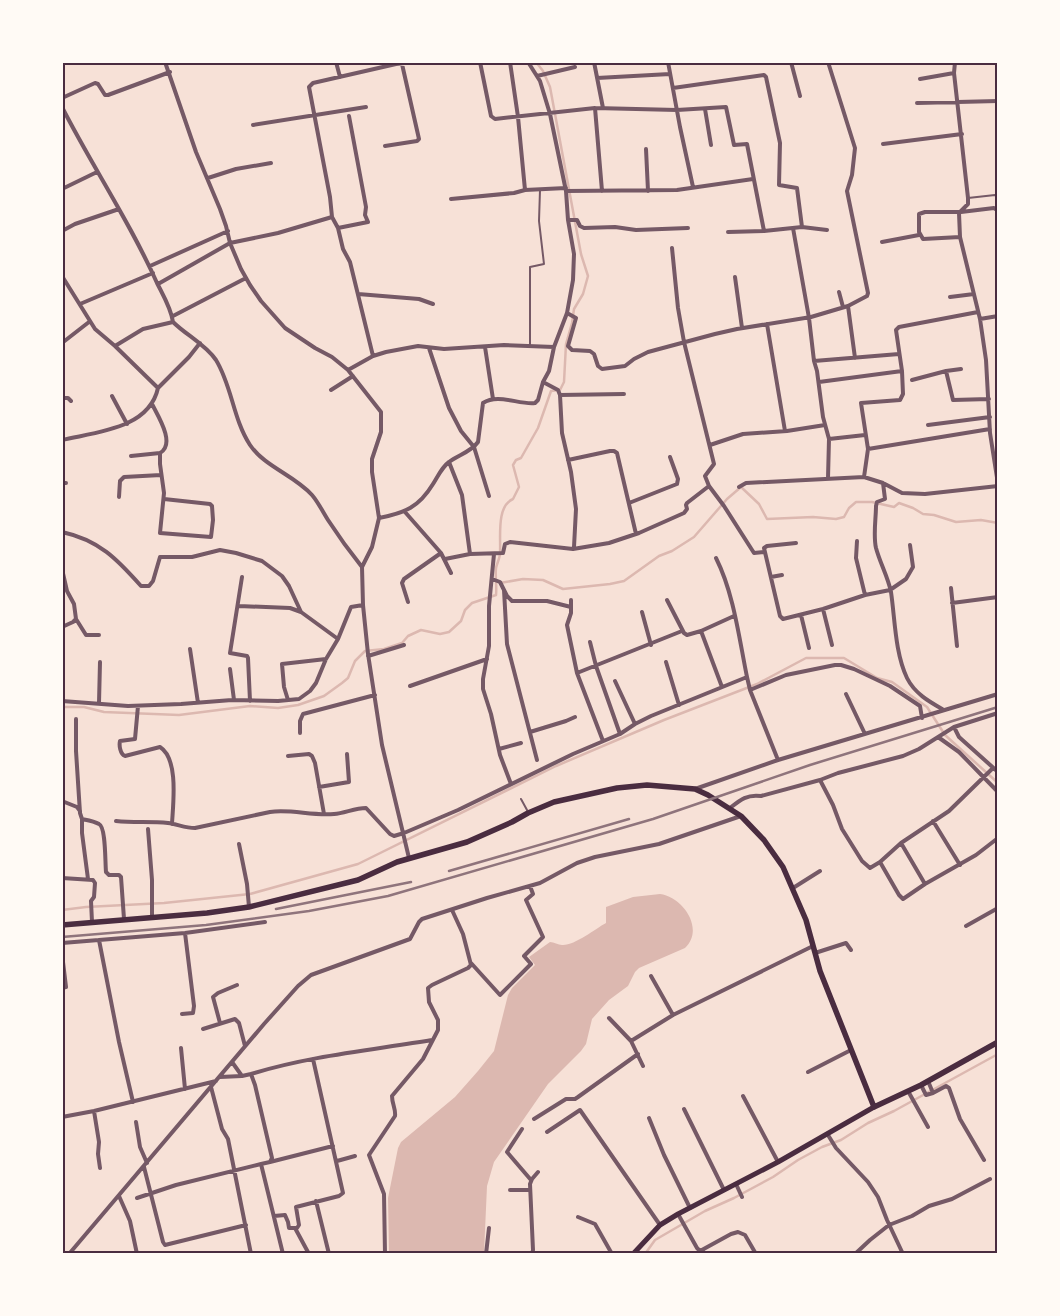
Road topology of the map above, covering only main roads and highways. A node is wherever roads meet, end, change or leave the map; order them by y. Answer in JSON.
{"nodes":[{"id":1,"x":62,"y":924,"type":"edge"},
{"id":2,"x":998,"y":1042,"type":"edge"},
{"id":3,"x":874,"y":1107,"type":"junction"},
{"id":4,"x":633,"y":1254,"type":"edge"}],
"edges":[{"from":1,"to":3,"type":"main road"},
{"from":2,"to":3,"type":"main road"},
{"from":3,"to":4,"type":"main road"}]}
